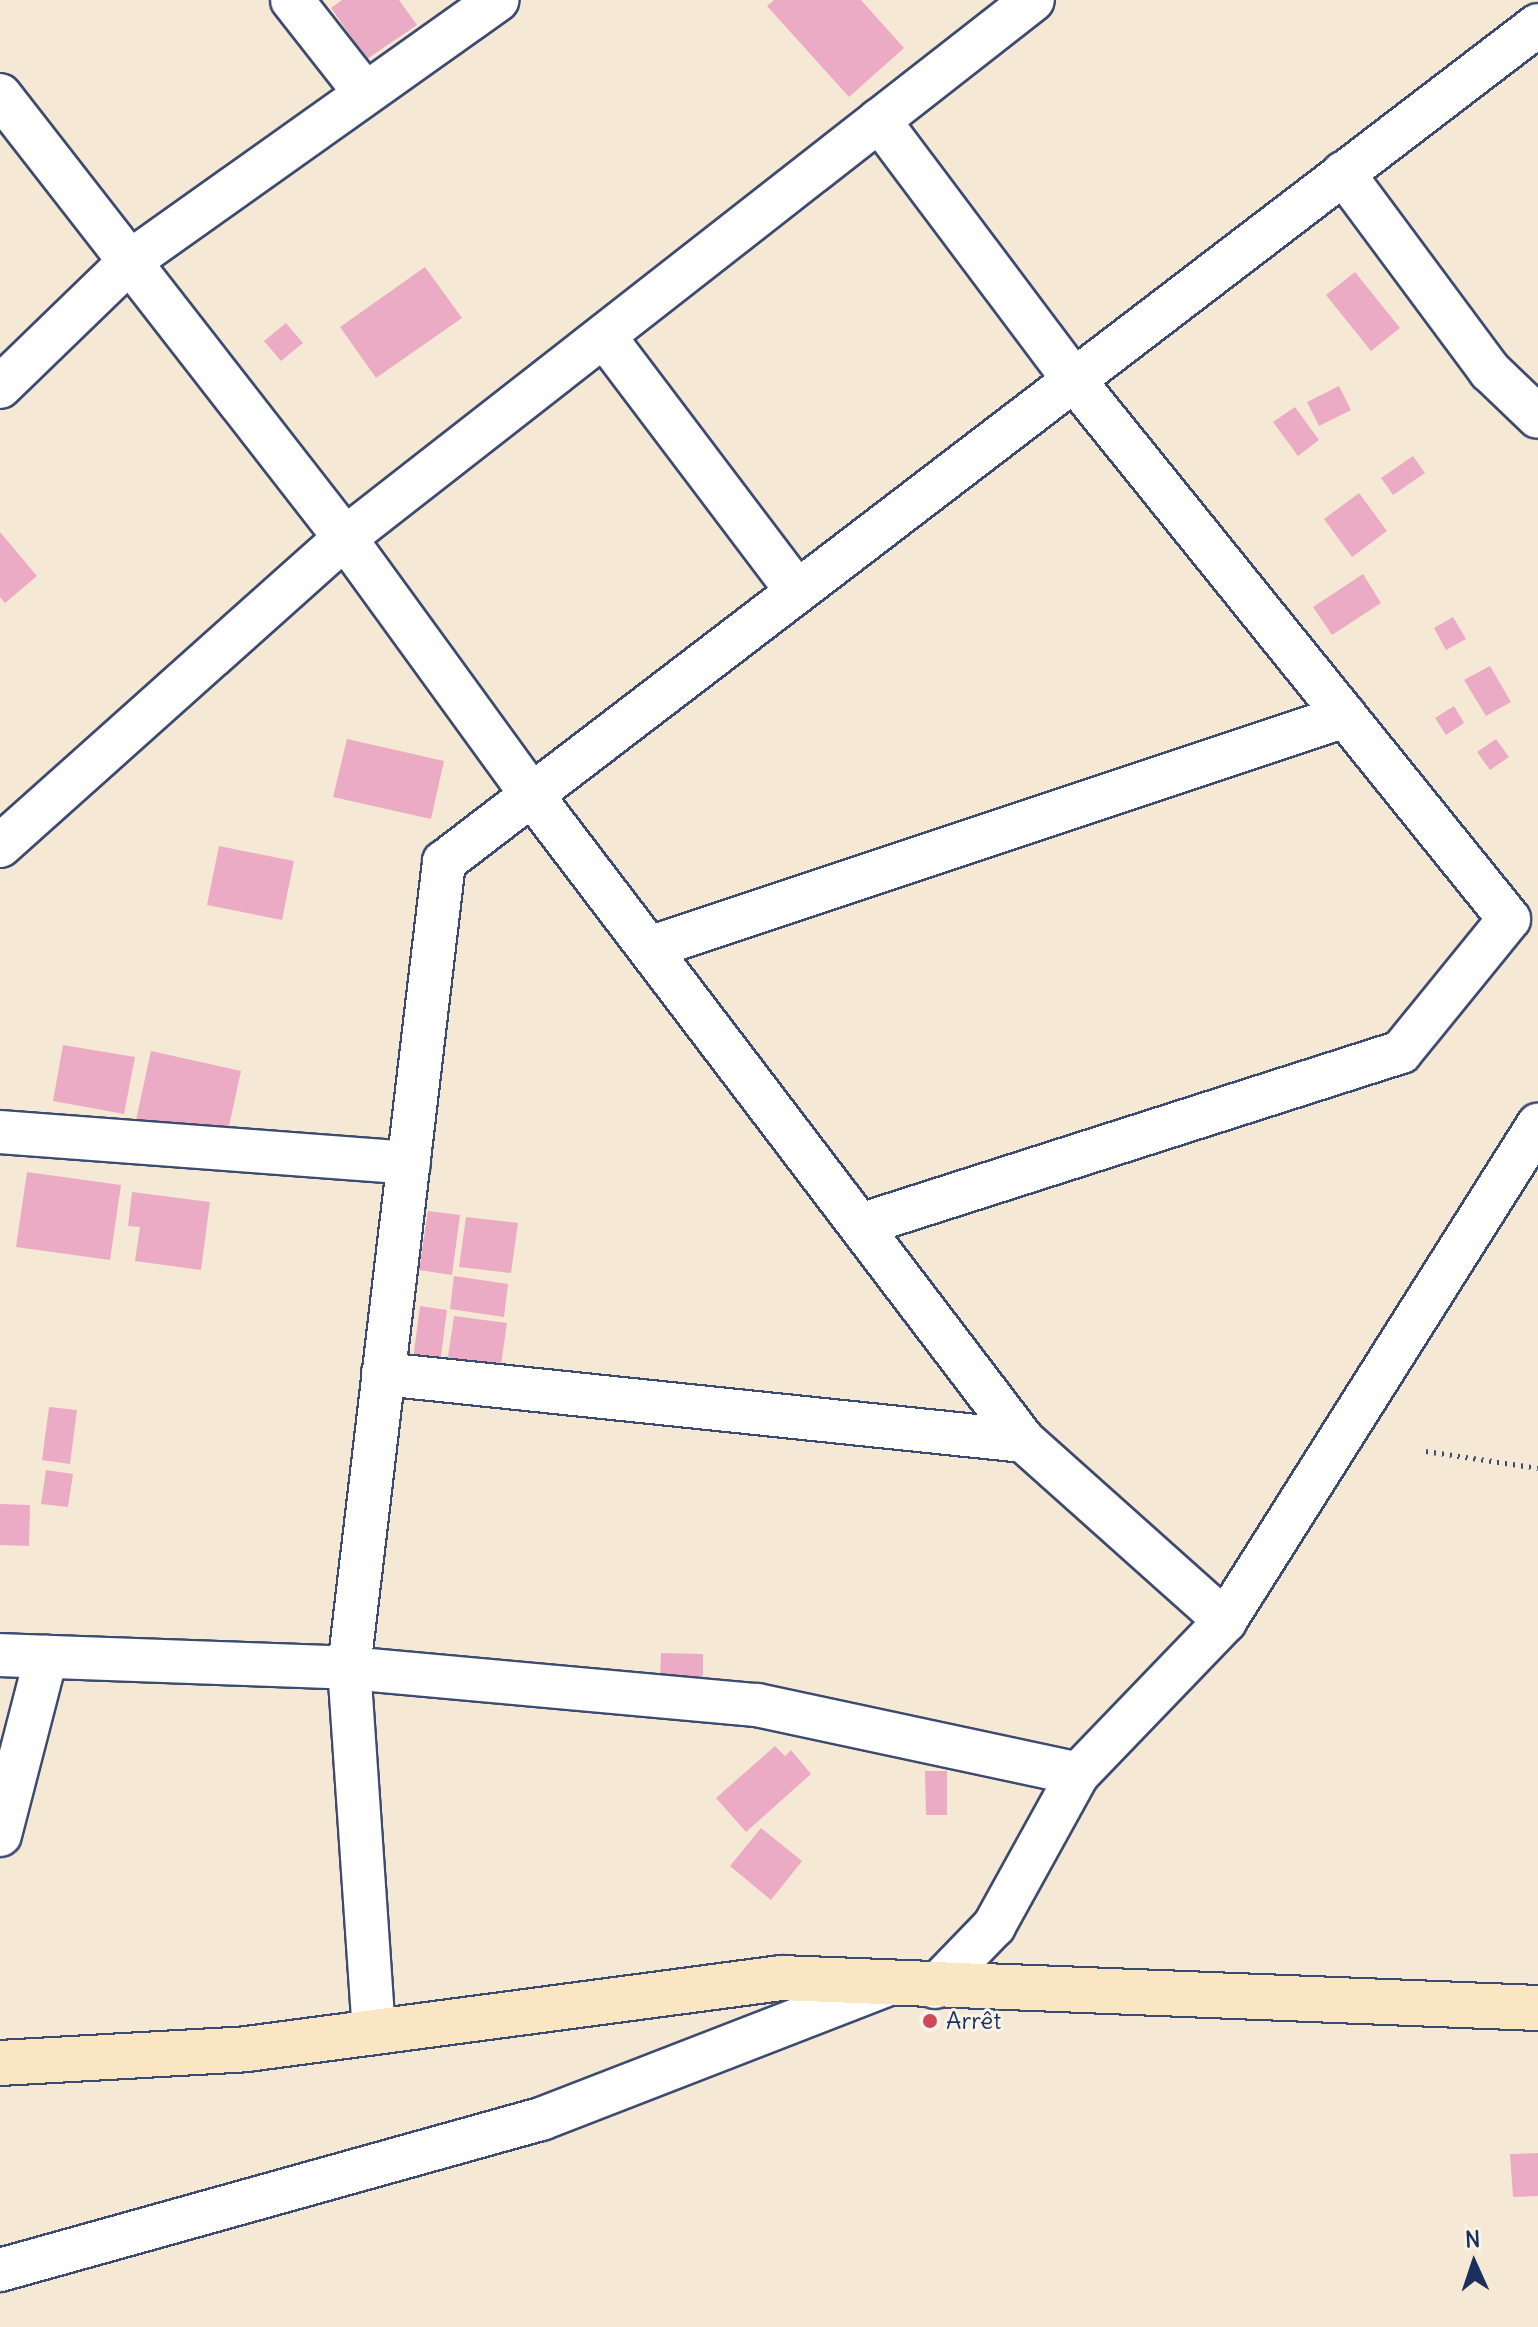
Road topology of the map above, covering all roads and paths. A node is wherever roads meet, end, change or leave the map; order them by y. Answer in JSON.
{"nodes":[{"id":1,"x":292,"y":0,"type":"edge"},
{"id":2,"x":497,"y":0,"type":"edge"},
{"id":3,"x":1033,"y":0,"type":"edge"},
{"id":4,"x":1538,"y":25,"type":"edge"},
{"id":5,"x":365,"y":93,"type":"junction"},
{"id":6,"x":0,"y":95,"type":"edge"},
{"id":7,"x":879,"y":120,"type":"junction"},
{"id":8,"x":1343,"y":173,"type":"junction"},
{"id":9,"x":129,"y":262,"type":"junction"},
{"id":10,"x":604,"y":336,"type":"junction"},
{"id":11,"x":1074,"y":380,"type":"junction"},
{"id":12,"x":0,"y":387,"type":"edge"},
{"id":13,"x":1538,"y":417,"type":"edge"},
{"id":14,"x":345,"y":538,"type":"junction"},
{"id":15,"x":797,"y":591,"type":"junction"},
{"id":16,"x":1345,"y":716,"type":"junction"},
{"id":17,"x":532,"y":795,"type":"junction"},
{"id":18,"x":0,"y":846,"type":"edge"},
{"id":19,"x":649,"y":948,"type":"junction"},
{"id":20,"x":1538,"y":1125,"type":"edge"},
{"id":21,"x":0,"y":1132,"type":"edge"},
{"id":22,"x":409,"y":1163,"type":"junction"},
{"id":23,"x":860,"y":1225,"type":"junction"},
{"id":24,"x":383,"y":1374,"type":"junction"},
{"id":25,"x":1024,"y":1441,"type":"junction"},
{"id":26,"x":1426,"y":1451,"type":"dead end"},
{"id":27,"x":1538,"y":1468,"type":"edge"},
{"id":28,"x":1225,"y":1621,"type":"junction"},
{"id":29,"x":0,"y":1655,"type":"edge"},
{"id":30,"x":46,"y":1657,"type":"junction"},
{"id":31,"x":349,"y":1668,"type":"junction"},
{"id":32,"x":1078,"y":1774,"type":"junction"},
{"id":33,"x":0,"y":1835,"type":"edge"},
{"id":34,"x":887,"y":1985,"type":"junction"},
{"id":35,"x":935,"y":1987,"type":"junction"},
{"id":36,"x":1538,"y":2008,"type":"edge"},
{"id":37,"x":374,"y":2033,"type":"junction"},
{"id":38,"x":0,"y":2063,"type":"edge"},
{"id":39,"x":0,"y":2270,"type":"edge"}],
"edges":[{"from":1,"to":5,"type":"street"},
{"from":2,"to":5,"type":"street"},
{"from":3,"to":7,"type":"street"},
{"from":4,"to":8,"type":"street"},
{"from":5,"to":9,"type":"street"},
{"from":6,"to":9,"type":"street"},
{"from":7,"to":10,"type":"street"},
{"from":7,"to":11,"type":"street"},
{"from":8,"to":11,"type":"street"},
{"from":8,"to":13,"type":"street"},
{"from":9,"to":12,"type":"street"},
{"from":9,"to":14,"type":"street"},
{"from":10,"to":14,"type":"street"},
{"from":10,"to":15,"type":"street"},
{"from":11,"to":15,"type":"street"},
{"from":11,"to":16,"type":"street"},
{"from":14,"to":17,"type":"street"},
{"from":14,"to":18,"type":"street"},
{"from":15,"to":17,"type":"street"},
{"from":16,"to":19,"type":"street"},
{"from":16,"to":23,"type":"street"},
{"from":17,"to":19,"type":"street"},
{"from":17,"to":22,"type":"street"},
{"from":19,"to":23,"type":"street"},
{"from":20,"to":28,"type":"street"},
{"from":21,"to":22,"type":"street"},
{"from":22,"to":24,"type":"street"},
{"from":23,"to":25,"type":"street"},
{"from":24,"to":25,"type":"street"},
{"from":24,"to":31,"type":"street"},
{"from":25,"to":28,"type":"street"},
{"from":26,"to":27,"type":"path"},
{"from":28,"to":32,"type":"street"},
{"from":29,"to":30,"type":"street"},
{"from":30,"to":31,"type":"street"},
{"from":30,"to":33,"type":"street"},
{"from":31,"to":32,"type":"street"},
{"from":31,"to":37,"type":"street"},
{"from":32,"to":35,"type":"street"},
{"from":34,"to":35,"type":"street"},
{"from":34,"to":37,"type":"street"},
{"from":34,"to":39,"type":"street"},
{"from":35,"to":36,"type":"street"},
{"from":37,"to":38,"type":"street"}]}
